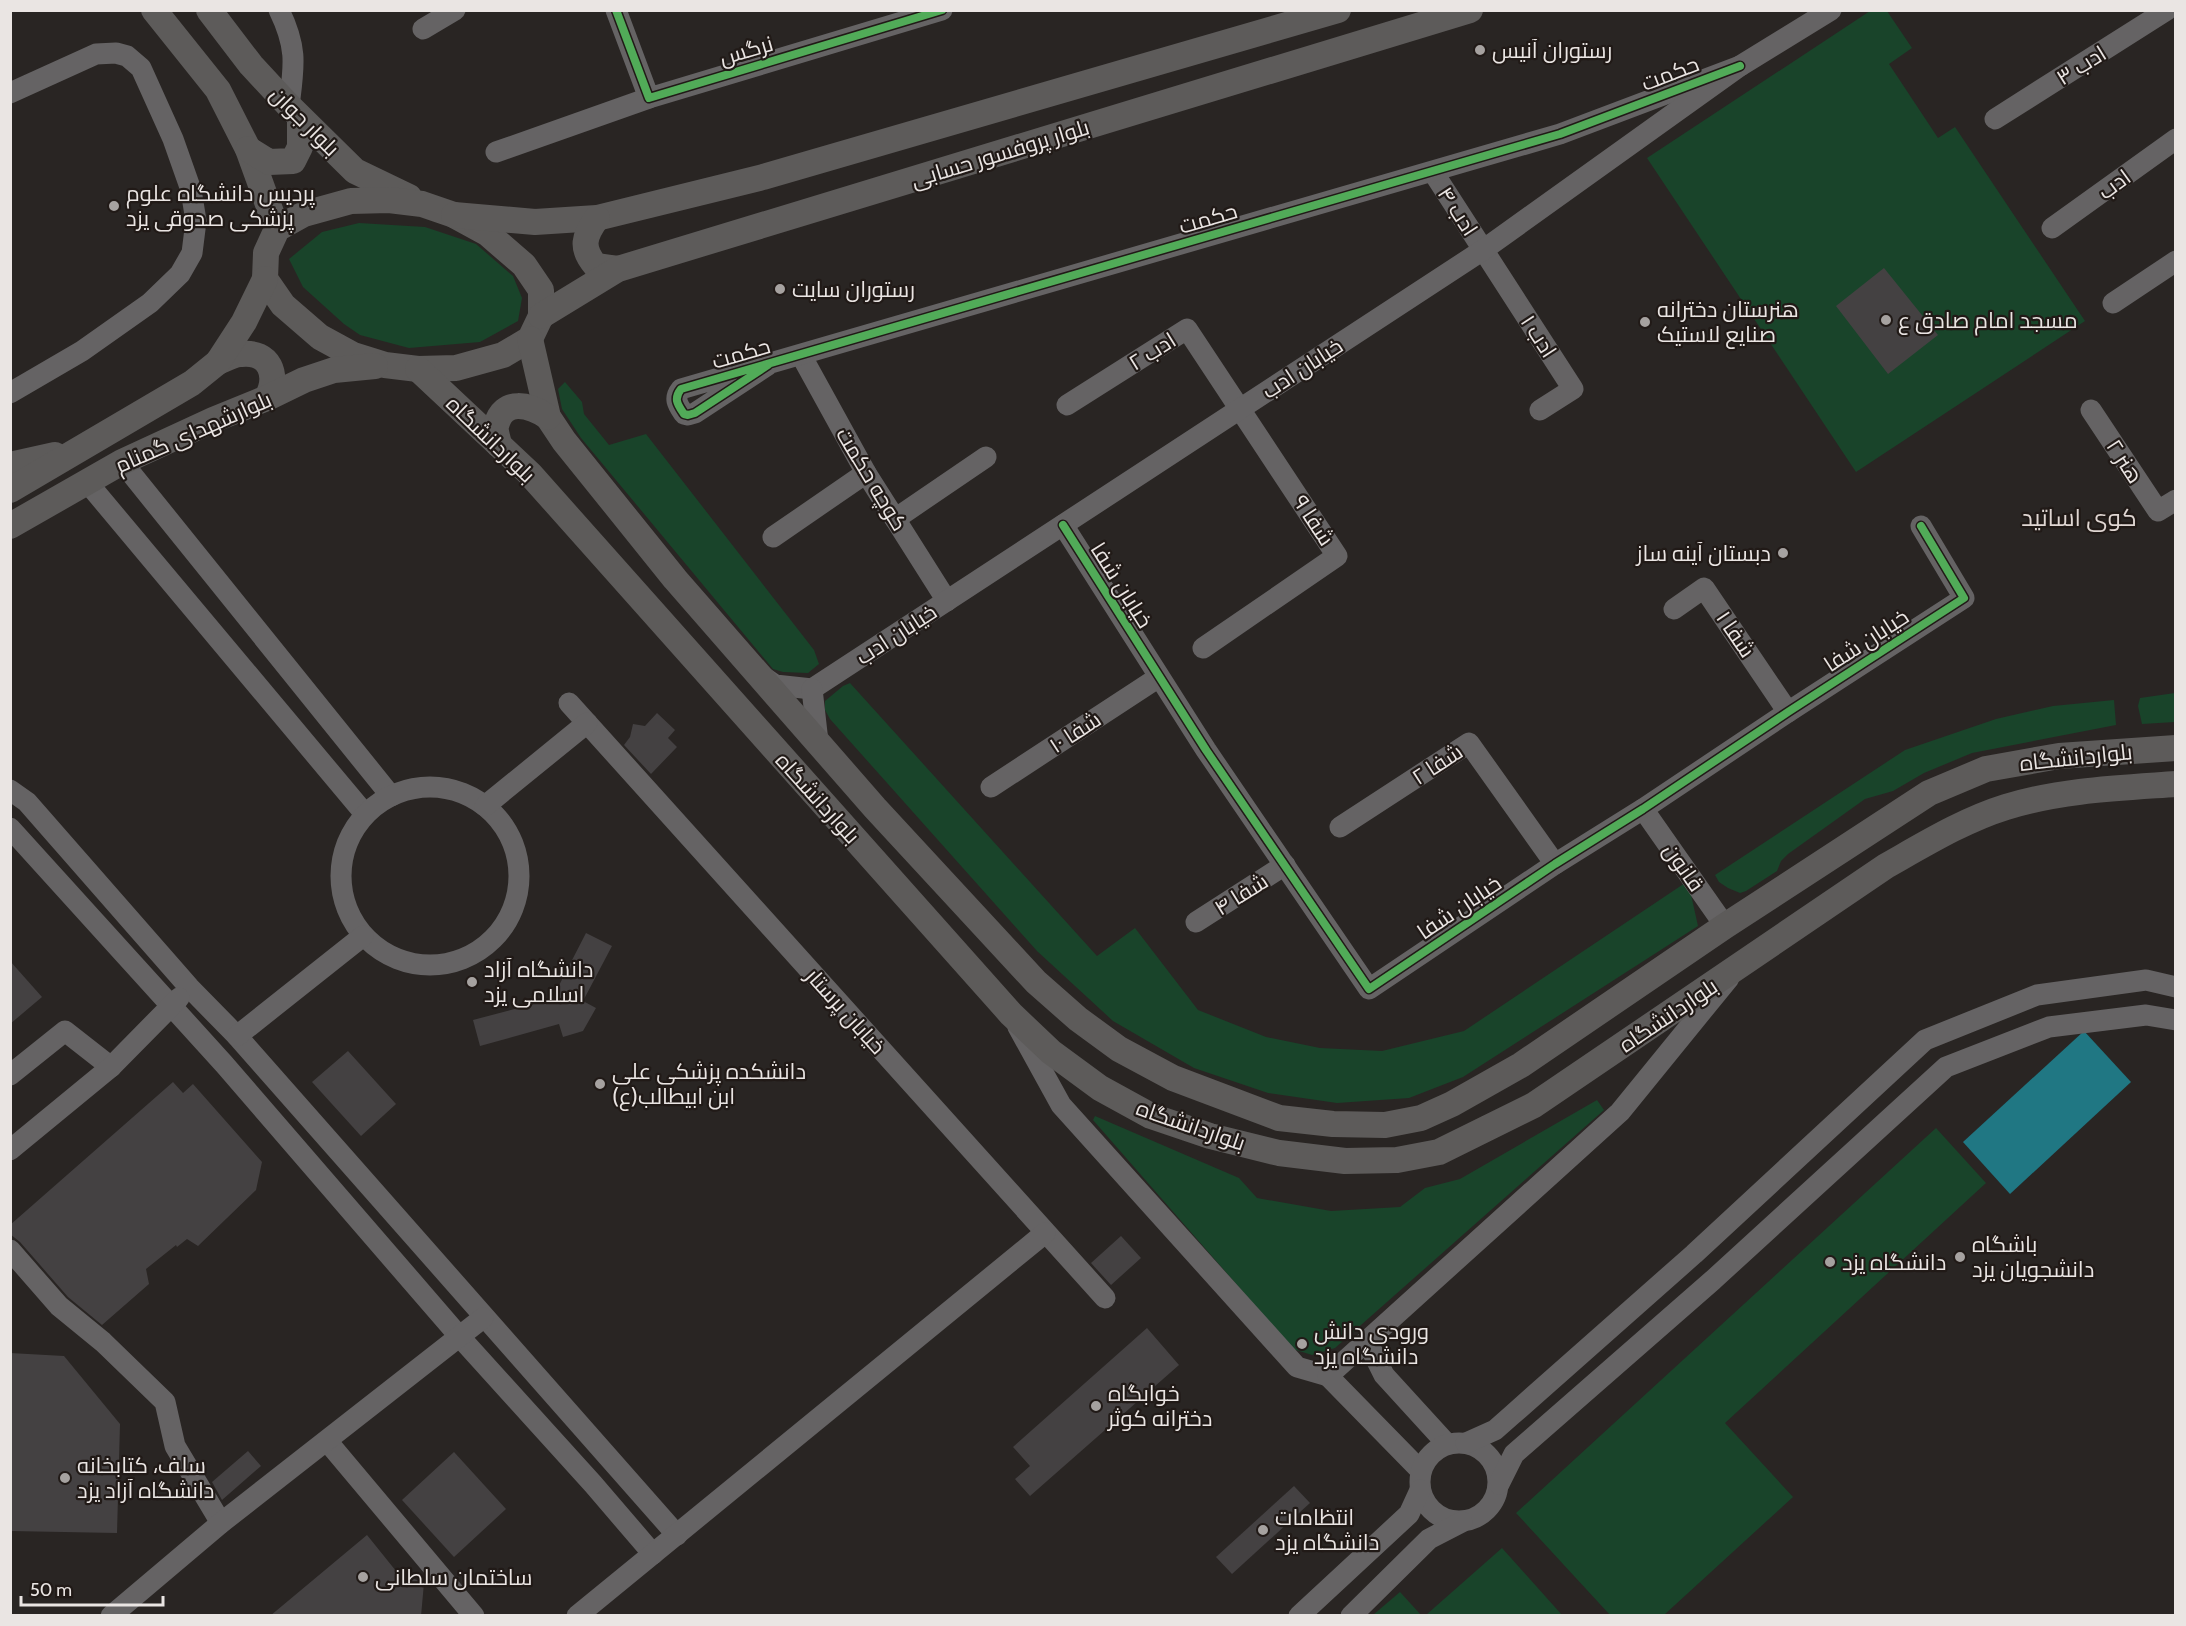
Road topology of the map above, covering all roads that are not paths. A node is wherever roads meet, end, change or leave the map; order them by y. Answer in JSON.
{"nodes":[{"id":1,"x":154,"y":10,"type":"edge"},
{"id":2,"x":209,"y":10,"type":"edge"},
{"id":3,"x":279,"y":10,"type":"edge"},
{"id":4,"x":942,"y":10,"type":"edge"},
{"id":5,"x":1338,"y":10,"type":"edge"},
{"id":6,"x":1470,"y":10,"type":"edge"},
{"id":7,"x":1831,"y":10,"type":"edge"},
{"id":8,"x":2167,"y":10,"type":"edge"},
{"id":9,"x":453,"y":11,"type":"edge"},
{"id":10,"x":617,"y":11,"type":"edge"},
{"id":11,"x":880,"y":20,"type":"edge"},
{"id":12,"x":423,"y":28,"type":"dead end"},
{"id":13,"x":1740,"y":66,"type":"junction"},
{"id":14,"x":10,"y":93,"type":"edge"},
{"id":15,"x":649,"y":98,"type":"junction"},
{"id":16,"x":295,"y":113,"type":"junction"},
{"id":17,"x":1995,"y":119,"type":"dead end"},
{"id":18,"x":2175,"y":140,"type":"edge"},
{"id":19,"x":248,"y":149,"type":"junction"},
{"id":20,"x":496,"y":152,"type":"dead end"},
{"id":21,"x":1433,"y":172,"type":"junction"},
{"id":22,"x":422,"y":204,"type":"junction"},
{"id":23,"x":454,"y":214,"type":"junction"},
{"id":24,"x":597,"y":218,"type":"junction"},
{"id":25,"x":2052,"y":228,"type":"dead end"},
{"id":26,"x":277,"y":229,"type":"junction"},
{"id":27,"x":1483,"y":250,"type":"junction"},
{"id":28,"x":2175,"y":261,"type":"edge"},
{"id":29,"x":618,"y":269,"type":"junction"},
{"id":30,"x":265,"y":279,"type":"junction"},
{"id":31,"x":2114,"y":303,"type":"dead end"},
{"id":32,"x":535,"y":327,"type":"junction"},
{"id":33,"x":801,"y":355,"type":"junction"},
{"id":34,"x":218,"y":362,"type":"junction"},
{"id":35,"x":385,"y":365,"type":"junction"},
{"id":36,"x":418,"y":369,"type":"junction"},
{"id":37,"x":681,"y":389,"type":"dead end"},
{"id":38,"x":10,"y":393,"type":"edge"},
{"id":39,"x":267,"y":398,"type":"junction"},
{"id":40,"x":1066,"y":405,"type":"dead end"},
{"id":41,"x":1241,"y":408,"type":"junction"},
{"id":42,"x":1540,"y":410,"type":"dead end"},
{"id":43,"x":2091,"y":410,"type":"dead end"},
{"id":44,"x":548,"y":417,"type":"junction"},
{"id":45,"x":499,"y":445,"type":"junction"},
{"id":46,"x":81,"y":449,"type":"junction"},
{"id":47,"x":986,"y":457,"type":"dead end"},
{"id":48,"x":122,"y":462,"type":"junction"},
{"id":49,"x":10,"y":465,"type":"edge"},
{"id":50,"x":866,"y":473,"type":"junction"},
{"id":51,"x":87,"y":482,"type":"junction"},
{"id":52,"x":10,"y":490,"type":"edge"},
{"id":53,"x":2175,"y":500,"type":"edge"},
{"id":54,"x":895,"y":519,"type":"junction"},
{"id":55,"x":1063,"y":525,"type":"junction"},
{"id":56,"x":10,"y":526,"type":"edge"},
{"id":57,"x":1920,"y":526,"type":"dead end"},
{"id":58,"x":773,"y":537,"type":"dead end"},
{"id":59,"x":947,"y":601,"type":"junction"},
{"id":60,"x":1674,"y":609,"type":"dead end"},
{"id":61,"x":1203,"y":648,"type":"dead end"},
{"id":62,"x":757,"y":672,"type":"junction"},
{"id":63,"x":1159,"y":677,"type":"junction"},
{"id":64,"x":812,"y":689,"type":"junction"},
{"id":65,"x":568,"y":703,"type":"dead end"},
{"id":66,"x":1788,"y":712,"type":"junction"},
{"id":67,"x":587,"y":723,"type":"junction"},
{"id":68,"x":818,"y":742,"type":"junction"},
{"id":69,"x":2175,"y":748,"type":"edge"},
{"id":70,"x":2175,"y":784,"type":"edge"},
{"id":71,"x":991,"y":786,"type":"dead end"},
{"id":72,"x":10,"y":790,"type":"edge"},
{"id":73,"x":391,"y":796,"type":"junction"},
{"id":74,"x":485,"y":806,"type":"junction"},
{"id":75,"x":1643,"y":809,"type":"junction"},
{"id":76,"x":365,"y":814,"type":"junction"},
{"id":77,"x":1340,"y":827,"type":"dead end"},
{"id":78,"x":10,"y":828,"type":"edge"},
{"id":79,"x":1556,"y":864,"type":"junction"},
{"id":80,"x":1285,"y":865,"type":"junction"},
{"id":81,"x":87,"y":870,"type":"junction"},
{"id":82,"x":64,"y":888,"type":"junction"},
{"id":83,"x":1196,"y":922,"type":"dead end"},
{"id":84,"x":1725,"y":926,"type":"junction"},
{"id":85,"x":363,"y":936,"type":"junction"},
{"id":86,"x":1735,"y":971,"type":"junction"},
{"id":87,"x":189,"y":987,"type":"junction"},
{"id":88,"x":2175,"y":987,"type":"edge"},
{"id":89,"x":171,"y":1007,"type":"junction"},
{"id":90,"x":1011,"y":1014,"type":"junction"},
{"id":91,"x":2175,"y":1020,"type":"edge"},
{"id":92,"x":237,"y":1036,"type":"junction"},
{"id":93,"x":111,"y":1067,"type":"junction"},
{"id":94,"x":10,"y":1075,"type":"edge"},
{"id":95,"x":10,"y":1150,"type":"edge"},
{"id":96,"x":1045,"y":1233,"type":"junction"},
{"id":97,"x":10,"y":1250,"type":"edge"},
{"id":98,"x":1694,"y":1254,"type":"junction"},
{"id":99,"x":1713,"y":1280,"type":"junction"},
{"id":100,"x":1105,"y":1298,"type":"dead end"},
{"id":101,"x":483,"y":1318,"type":"junction"},
{"id":102,"x":459,"y":1336,"type":"junction"},
{"id":103,"x":1367,"y":1341,"type":"junction"},
{"id":104,"x":1328,"y":1376,"type":"junction"},
{"id":105,"x":327,"y":1441,"type":"junction"},
{"id":106,"x":1456,"y":1444,"type":"junction"},
{"id":107,"x":1420,"y":1480,"type":"junction"},
{"id":108,"x":1499,"y":1484,"type":"junction"},
{"id":109,"x":1462,"y":1522,"type":"junction"},
{"id":110,"x":221,"y":1523,"type":"junction"},
{"id":111,"x":677,"y":1535,"type":"junction"},
{"id":112,"x":653,"y":1554,"type":"junction"},
{"id":113,"x":111,"y":1616,"type":"edge"},
{"id":114,"x":474,"y":1616,"type":"edge"},
{"id":115,"x":577,"y":1616,"type":"edge"},
{"id":116,"x":1299,"y":1616,"type":"edge"},
{"id":117,"x":1351,"y":1616,"type":"edge"}],
"edges":[{"from":1,"to":19,"type":"main road"},
{"from":2,"to":16,"type":"main road","name":"بلوار جوان"},
{"from":3,"to":16,"type":"street"},
{"from":4,"to":11,"type":"street","name":"نرگس"},
{"from":5,"to":24,"type":"main road","name":"بلوار پروفسور حسابی"},
{"from":6,"to":29,"type":"main road","name":"بلوار پروفسور حسابی"},
{"from":7,"to":13,"type":"street","name":"خیابان ادب"},
{"from":8,"to":17,"type":"street","name":"ادب ۳"},
{"from":9,"to":12,"type":"street"},
{"from":10,"to":15,"type":"street"},
{"from":11,"to":15,"type":"street","name":"نرگس"},
{"from":13,"to":21,"type":"street","name":"حکمت"},
{"from":13,"to":27,"type":"street","name":"خیابان ادب"},
{"from":14,"to":38,"type":"street"},
{"from":15,"to":20,"type":"street","name":"نرگس"},
{"from":16,"to":19,"type":"main road"},
{"from":16,"to":22,"type":"main road","name":"بلوار جوان"},
{"from":18,"to":25,"type":"street","name":"ادب"},
{"from":19,"to":26,"type":"main road"},
{"from":21,"to":27,"type":"street","name":"ادب ۴"},
{"from":21,"to":33,"type":"street","name":"حکمت"},
{"from":22,"to":23,"type":"main road"},
{"from":22,"to":26,"type":"main road"},
{"from":23,"to":24,"type":"main road","name":"بلوار پروفسور حسابی"},
{"from":23,"to":32,"type":"main road","name":"بلواردانشگاه"},
{"from":24,"to":29,"type":"main road"},
{"from":26,"to":30,"type":"main road"},
{"from":27,"to":41,"type":"street","name":"خیابان ادب"},
{"from":27,"to":42,"type":"street","name":"ادب ۱"},
{"from":28,"to":31,"type":"street"},
{"from":29,"to":32,"type":"main road","name":"بلوار پروفسور حسابی"},
{"from":30,"to":34,"type":"main road","name":"بلوارشهدای گمنام"},
{"from":30,"to":35,"type":"main road"},
{"from":32,"to":36,"type":"main road","name":"بلوار پروفسور حسابی"},
{"from":32,"to":44,"type":"main road","name":"بلواردانشگاه"},
{"from":33,"to":37,"type":"street","name":"حکمت"},
{"from":33,"to":50,"type":"street","name":"کوچه حکمت"},
{"from":34,"to":39,"type":"main road"},
{"from":34,"to":46,"type":"main road","name":"بلوارشهدای گمنام"},
{"from":35,"to":36,"type":"main road","name":"بلوار پروفسور حسابی"},
{"from":35,"to":39,"type":"main road","name":"بلوارشهدای گمنام"},
{"from":36,"to":45,"type":"main road","name":"بلواردانشگاه"},
{"from":39,"to":48,"type":"main road","name":"بلوارشهدای گمنام"},
{"from":40,"to":41,"type":"street","name":"ادب ۲"},
{"from":41,"to":55,"type":"street","name":"خیابان ادب"},
{"from":41,"to":61,"type":"street","name":"شفا ۹"},
{"from":43,"to":53,"type":"street","name":"هنر ۲"},
{"from":44,"to":45,"type":"main road"},
{"from":44,"to":62,"type":"main road","name":"بلواردانشگاه"},
{"from":45,"to":90,"type":"main road","name":"بلواردانشگاه"},
{"from":46,"to":49,"type":"main road"},
{"from":46,"to":52,"type":"main road","name":"بلوارشهدای گمنام"},
{"from":47,"to":54,"type":"street"},
{"from":48,"to":51,"type":"main road","name":"بلوارشهدای گمنام"},
{"from":48,"to":73,"type":"street"},
{"from":50,"to":54,"type":"street","name":"کوچه حکمت"},
{"from":50,"to":58,"type":"street"},
{"from":51,"to":56,"type":"main road","name":"بلوارشهدای گمنام"},
{"from":51,"to":76,"type":"street"},
{"from":54,"to":59,"type":"street","name":"کوچه حکمت"},
{"from":55,"to":59,"type":"street","name":"خیابان ادب"},
{"from":55,"to":63,"type":"street","name":"خیابان شفا"},
{"from":57,"to":66,"type":"street","name":"خیابان شفا"},
{"from":59,"to":64,"type":"street","name":"خیابان ادب"},
{"from":60,"to":66,"type":"street","name":"شفا ۱"},
{"from":62,"to":64,"type":"street"},
{"from":62,"to":68,"type":"main road","name":"بلواردانشگاه"},
{"from":63,"to":71,"type":"street","name":"شفا ۱۰"},
{"from":63,"to":80,"type":"street","name":"خیابان شفا"},
{"from":64,"to":68,"type":"street"},
{"from":65,"to":67,"type":"street","name":"خیابان پرستار"},
{"from":66,"to":75,"type":"street","name":"خیابان شفا"},
{"from":67,"to":74,"type":"street"},
{"from":67,"to":96,"type":"street","name":"خیابان پرستار"},
{"from":68,"to":84,"type":"main road","name":"بلواردانشگاه"},
{"from":69,"to":84,"type":"main road","name":"بلواردانشگاه"},
{"from":70,"to":86,"type":"main road","name":"بلواردانشگاه"},
{"from":72,"to":81,"type":"street"},
{"from":73,"to":74,"type":"street"},
{"from":73,"to":76,"type":"street"},
{"from":74,"to":85,"type":"street"},
{"from":75,"to":79,"type":"street","name":"خیابان شفا"},
{"from":75,"to":84,"type":"street","name":"قانون"},
{"from":76,"to":85,"type":"street"},
{"from":77,"to":79,"type":"street","name":"شفا ۲"},
{"from":78,"to":82,"type":"street"},
{"from":79,"to":80,"type":"street","name":"خیابان شفا"},
{"from":80,"to":83,"type":"street","name":"شفا ۴"},
{"from":81,"to":82,"type":"street"},
{"from":81,"to":87,"type":"street"},
{"from":82,"to":89,"type":"street"},
{"from":85,"to":92,"type":"street"},
{"from":86,"to":90,"type":"main road","name":"بلواردانشگاه"},
{"from":86,"to":103,"type":"street"},
{"from":87,"to":89,"type":"street"},
{"from":87,"to":92,"type":"street"},
{"from":88,"to":98,"type":"street"},
{"from":89,"to":93,"type":"street"},
{"from":89,"to":102,"type":"street"},
{"from":90,"to":104,"type":"street"},
{"from":91,"to":99,"type":"street"},
{"from":92,"to":101,"type":"street"},
{"from":93,"to":94,"type":"street"},
{"from":93,"to":95,"type":"street"},
{"from":96,"to":100,"type":"street","name":"خیابان پرستار"},
{"from":96,"to":111,"type":"street"},
{"from":97,"to":110,"type":"street"},
{"from":98,"to":99,"type":"street"},
{"from":98,"to":106,"type":"street"},
{"from":99,"to":108,"type":"street"},
{"from":101,"to":102,"type":"street"},
{"from":101,"to":111,"type":"street"},
{"from":102,"to":105,"type":"street"},
{"from":102,"to":112,"type":"street"},
{"from":103,"to":104,"type":"street"},
{"from":103,"to":106,"type":"street"},
{"from":104,"to":107,"type":"street"},
{"from":105,"to":110,"type":"street"},
{"from":105,"to":114,"type":"street"},
{"from":106,"to":107,"type":"street"},
{"from":106,"to":108,"type":"street"},
{"from":107,"to":109,"type":"street"},
{"from":107,"to":116,"type":"street"},
{"from":108,"to":109,"type":"street"},
{"from":109,"to":117,"type":"street"},
{"from":110,"to":113,"type":"street"},
{"from":111,"to":112,"type":"street"},
{"from":112,"to":115,"type":"street"}]}
